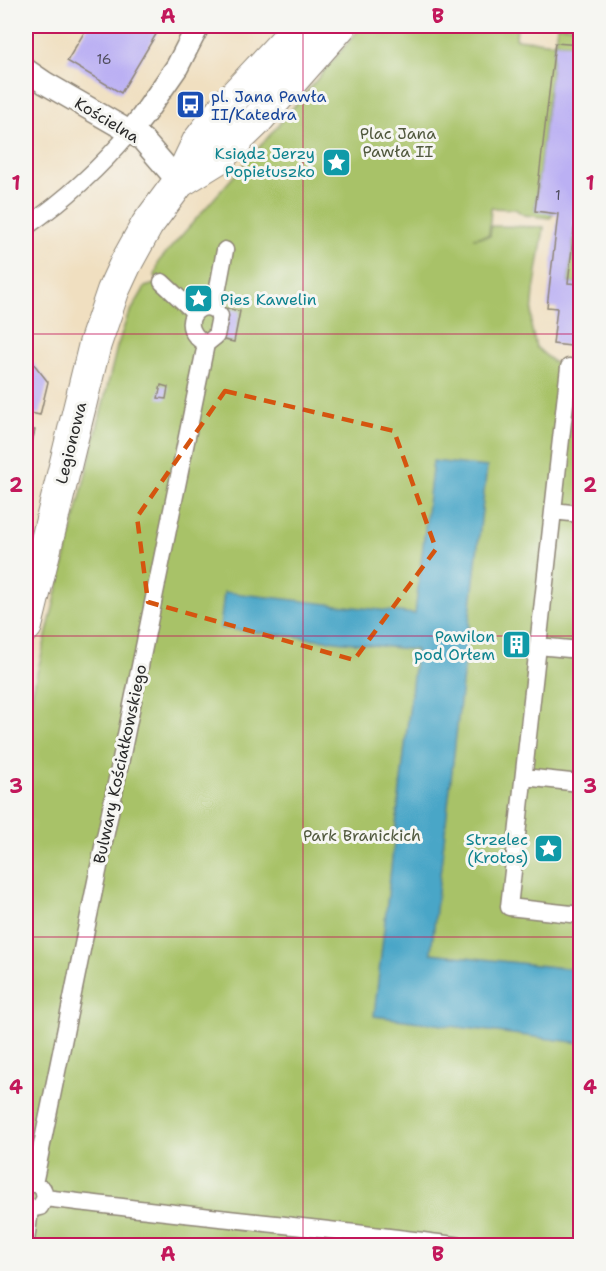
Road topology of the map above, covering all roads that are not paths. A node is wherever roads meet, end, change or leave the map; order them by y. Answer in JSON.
{"nodes":[{"id":1,"x":198,"y":26,"type":"edge"},
{"id":2,"x":300,"y":26,"type":"edge"},
{"id":3,"x":340,"y":26,"type":"edge"},
{"id":4,"x":26,"y":70,"type":"edge"},
{"id":5,"x":131,"y":131,"type":"junction"},
{"id":6,"x":179,"y":182,"type":"junction"},
{"id":7,"x":26,"y":227,"type":"edge"},
{"id":8,"x":225,"y":250,"type":"dead end"},
{"id":9,"x":162,"y":282,"type":"dead end"},
{"id":10,"x":214,"y":309,"type":"junction"},
{"id":11,"x":194,"y":312,"type":"junction"},
{"id":12,"x":206,"y":344,"type":"junction"},
{"id":13,"x":572,"y":377,"type":"edge"},
{"id":14,"x":553,"y":511,"type":"junction"},
{"id":15,"x":580,"y":514,"type":"edge"},
{"id":16,"x":26,"y":626,"type":"edge"},
{"id":17,"x":538,"y":646,"type":"junction"},
{"id":18,"x":580,"y":650,"type":"edge"},
{"id":19,"x":524,"y":777,"type":"junction"},
{"id":20,"x":580,"y":783,"type":"edge"},
{"id":21,"x":580,"y":915,"type":"edge"},
{"id":22,"x":30,"y":1185,"type":"edge"},
{"id":23,"x":45,"y":1198,"type":"junction"},
{"id":24,"x":28,"y":1208,"type":"edge"},
{"id":25,"x":26,"y":1241,"type":"edge"},
{"id":26,"x":462,"y":1245,"type":"edge"}],
"edges":[{"from":1,"to":5,"type":"street"},
{"from":2,"to":6,"type":"main road"},
{"from":3,"to":6,"type":"main road"},
{"from":4,"to":5,"type":"street","name":"Kościelna"},
{"from":5,"to":6,"type":"street","name":"Kościelna"},
{"from":5,"to":7,"type":"street"},
{"from":6,"to":16,"type":"main road","name":"Legionowa"},
{"from":8,"to":10,"type":"street","name":"Bulwary Kościałkowskiego"},
{"from":9,"to":11,"type":"street"},
{"from":10,"to":11,"type":"street"},
{"from":10,"to":12,"type":"street","name":"Bulwary Kościałkowskiego"},
{"from":11,"to":12,"type":"street"},
{"from":12,"to":22,"type":"street","name":"Bulwary Kościałkowskiego"},
{"from":13,"to":14,"type":"street"},
{"from":14,"to":15,"type":"street"},
{"from":14,"to":17,"type":"street"},
{"from":17,"to":18,"type":"street"},
{"from":17,"to":19,"type":"street"},
{"from":19,"to":20,"type":"street"},
{"from":19,"to":21,"type":"street"},
{"from":22,"to":23,"type":"street","name":"Bulwary Kościałkowskiego"},
{"from":23,"to":24,"type":"street"},
{"from":23,"to":26,"type":"street"},
{"from":24,"to":25,"type":"street"}]}
